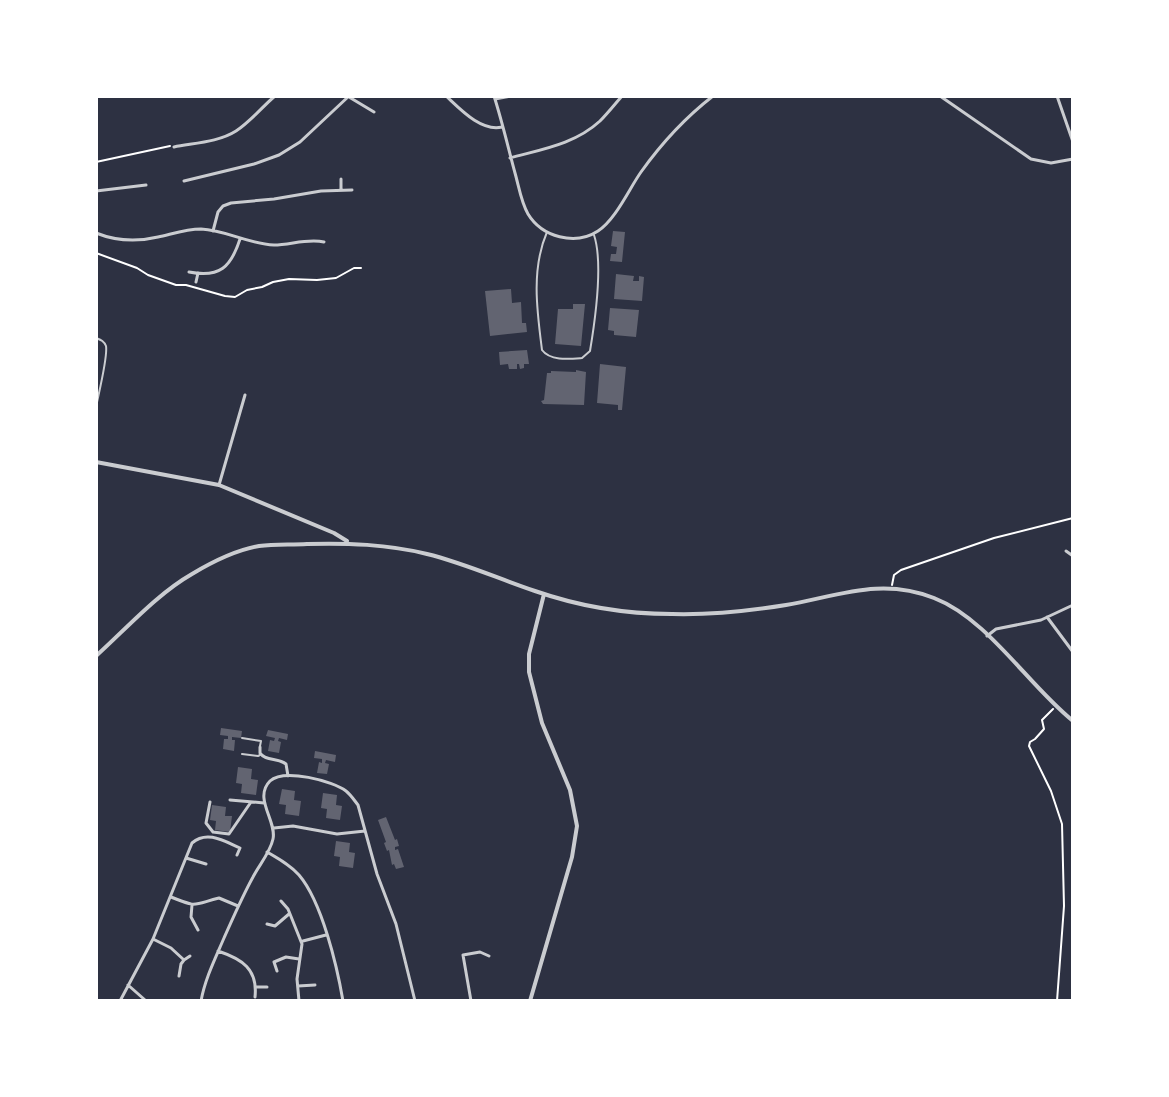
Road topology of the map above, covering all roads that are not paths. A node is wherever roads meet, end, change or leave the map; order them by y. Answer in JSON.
{"nodes":[{"id":1,"x":275,"y":96,"type":"edge"},
{"id":2,"x":349,"y":96,"type":"edge"},
{"id":3,"x":446,"y":96,"type":"edge"},
{"id":4,"x":511,"y":96,"type":"edge"},
{"id":5,"x":622,"y":96,"type":"edge"},
{"id":6,"x":713,"y":96,"type":"edge"},
{"id":7,"x":940,"y":96,"type":"edge"},
{"id":8,"x":1057,"y":96,"type":"edge"},
{"id":9,"x":495,"y":98,"type":"edge"},
{"id":10,"x":366,"y":115,"type":"dead end"},
{"id":11,"x":502,"y":127,"type":"junction"},
{"id":12,"x":1072,"y":135,"type":"edge"},
{"id":13,"x":183,"y":138,"type":"dead end"},
{"id":14,"x":1073,"y":142,"type":"edge"},
{"id":15,"x":185,"y":145,"type":"junction"},
{"id":16,"x":174,"y":147,"type":"road end"},
{"id":17,"x":510,"y":158,"type":"junction"},
{"id":18,"x":1073,"y":159,"type":"edge"},
{"id":19,"x":341,"y":179,"type":"dead end"},
{"id":20,"x":184,"y":181,"type":"dead end"},
{"id":21,"x":146,"y":185,"type":"dead end"},
{"id":22,"x":341,"y":190,"type":"junction"},
{"id":23,"x":352,"y":190,"type":"dead end"},
{"id":24,"x":96,"y":191,"type":"edge"},
{"id":25,"x":213,"y":231,"type":"junction"},
{"id":26,"x":547,"y":232,"type":"junction"},
{"id":27,"x":96,"y":233,"type":"edge"},
{"id":28,"x":593,"y":234,"type":"junction"},
{"id":29,"x":240,"y":239,"type":"junction"},
{"id":30,"x":324,"y":242,"type":"dead end"},
{"id":31,"x":189,"y":272,"type":"dead end"},
{"id":32,"x":198,"y":273,"type":"junction"},
{"id":33,"x":196,"y":282,"type":"dead end"},
{"id":34,"x":96,"y":338,"type":"edge"},
{"id":35,"x":96,"y":374,"type":"edge"},
{"id":36,"x":103,"y":375,"type":"junction"},
{"id":37,"x":245,"y":395,"type":"dead end"},
{"id":38,"x":96,"y":407,"type":"edge"},
{"id":39,"x":96,"y":462,"type":"edge"},
{"id":40,"x":219,"y":485,"type":"junction"},
{"id":41,"x":349,"y":543,"type":"junction"},
{"id":42,"x":1066,"y":551,"type":"dead end"},
{"id":43,"x":1073,"y":556,"type":"edge"},
{"id":44,"x":544,"y":594,"type":"junction"},
{"id":45,"x":1073,"y":605,"type":"edge"},
{"id":46,"x":1047,"y":617,"type":"junction"},
{"id":47,"x":987,"y":636,"type":"junction"},
{"id":48,"x":1073,"y":652,"type":"edge"},
{"id":49,"x":96,"y":656,"type":"edge"},
{"id":50,"x":1073,"y":721,"type":"edge"},
{"id":51,"x":242,"y":738,"type":"dead end"},
{"id":52,"x":260,"y":747,"type":"joint"},
{"id":53,"x":242,"y":754,"type":"dead end"},
{"id":54,"x":260,"y":754,"type":"junction"},
{"id":55,"x":288,"y":776,"type":"junction"},
{"id":56,"x":230,"y":800,"type":"dead end"},
{"id":57,"x":210,"y":802,"type":"dead end"},
{"id":58,"x":251,"y":802,"type":"junction"},
{"id":59,"x":264,"y":803,"type":"junction"},
{"id":60,"x":274,"y":828,"type":"junction"},
{"id":61,"x":366,"y":830,"type":"junction"},
{"id":62,"x":243,"y":842,"type":"dead end"},
{"id":63,"x":240,"y":848,"type":"junction"},
{"id":64,"x":267,"y":852,"type":"junction"},
{"id":65,"x":237,"y":855,"type":"dead end"},
{"id":66,"x":186,"y":858,"type":"junction"},
{"id":67,"x":206,"y":864,"type":"dead end"},
{"id":68,"x":171,"y":897,"type":"junction"},
{"id":69,"x":281,"y":901,"type":"dead end"},
{"id":70,"x":192,"y":905,"type":"junction"},
{"id":71,"x":239,"y":906,"type":"junction"},
{"id":72,"x":289,"y":914,"type":"junction"},
{"id":73,"x":267,"y":924,"type":"dead end"},
{"id":74,"x":275,"y":926,"type":"junction"},
{"id":75,"x":198,"y":930,"type":"dead end"},
{"id":76,"x":275,"y":934,"type":"dead end"},
{"id":77,"x":326,"y":935,"type":"junction"},
{"id":78,"x":153,"y":939,"type":"junction"},
{"id":79,"x":302,"y":941,"type":"junction"},
{"id":80,"x":462,"y":948,"type":"dead end"},
{"id":81,"x":218,"y":951,"type":"junction"},
{"id":82,"x":463,"y":955,"type":"junction"},
{"id":83,"x":190,"y":956,"type":"dead end"},
{"id":84,"x":489,"y":956,"type":"dead end"},
{"id":85,"x":301,"y":959,"type":"junction"},
{"id":86,"x":184,"y":960,"type":"junction"},
{"id":87,"x":277,"y":971,"type":"dead end"},
{"id":88,"x":179,"y":976,"type":"dead end"},
{"id":89,"x":128,"y":985,"type":"junction"},
{"id":90,"x":315,"y":985,"type":"dead end"},
{"id":91,"x":298,"y":986,"type":"junction"},
{"id":92,"x":256,"y":987,"type":"junction"},
{"id":93,"x":267,"y":987,"type":"dead end"},
{"id":94,"x":255,"y":997,"type":"dead end"},
{"id":95,"x":145,"y":1000,"type":"edge"},
{"id":96,"x":120,"y":1001,"type":"edge"},
{"id":97,"x":201,"y":1001,"type":"edge"},
{"id":98,"x":299,"y":1001,"type":"edge"},
{"id":99,"x":343,"y":1001,"type":"edge"},
{"id":100,"x":415,"y":1001,"type":"edge"},
{"id":101,"x":471,"y":1001,"type":"edge"},
{"id":102,"x":530,"y":1001,"type":"edge"}],
"edges":[{"from":1,"to":15,"type":"street"},
{"from":2,"to":10,"type":"street"},
{"from":2,"to":20,"type":"street"},
{"from":3,"to":11,"type":"street"},
{"from":4,"to":9,"type":"street"},
{"from":5,"to":17,"type":"street"},
{"from":6,"to":28,"type":"street"},
{"from":7,"to":18,"type":"street"},
{"from":8,"to":12,"type":"street"},
{"from":9,"to":11,"type":"street"},
{"from":11,"to":17,"type":"street"},
{"from":12,"to":14,"type":"street"},
{"from":13,"to":15,"type":"street"},
{"from":15,"to":16,"type":"street"},
{"from":17,"to":26,"type":"street"},
{"from":19,"to":22,"type":"street"},
{"from":21,"to":24,"type":"street"},
{"from":22,"to":23,"type":"street"},
{"from":22,"to":25,"type":"street"},
{"from":25,"to":27,"type":"street"},
{"from":25,"to":29,"type":"street"},
{"from":26,"to":28,"type":"street"},
{"from":26,"to":28,"type":"lane"},
{"from":29,"to":30,"type":"street"},
{"from":29,"to":32,"type":"street"},
{"from":31,"to":32,"type":"street"},
{"from":32,"to":33,"type":"street"},
{"from":34,"to":36,"type":"lane"},
{"from":35,"to":36,"type":"lane"},
{"from":36,"to":38,"type":"lane"},
{"from":37,"to":40,"type":"street"},
{"from":39,"to":40,"type":"street"},
{"from":40,"to":41,"type":"street"},
{"from":41,"to":44,"type":"street"},
{"from":41,"to":49,"type":"street"},
{"from":42,"to":43,"type":"street"},
{"from":44,"to":47,"type":"street"},
{"from":44,"to":102,"type":"street"},
{"from":45,"to":46,"type":"street"},
{"from":46,"to":47,"type":"street"},
{"from":46,"to":48,"type":"street"},
{"from":47,"to":50,"type":"street"},
{"from":51,"to":52,"type":"lane"},
{"from":52,"to":54,"type":"street"},
{"from":53,"to":54,"type":"lane"},
{"from":54,"to":55,"type":"street"},
{"from":55,"to":59,"type":"street"},
{"from":55,"to":61,"type":"street"},
{"from":56,"to":58,"type":"street"},
{"from":57,"to":58,"type":"street"},
{"from":58,"to":59,"type":"street"},
{"from":59,"to":60,"type":"street"},
{"from":60,"to":61,"type":"street"},
{"from":60,"to":64,"type":"street"},
{"from":61,"to":100,"type":"street"},
{"from":62,"to":63,"type":"street"},
{"from":63,"to":65,"type":"street"},
{"from":63,"to":66,"type":"street"},
{"from":64,"to":71,"type":"street"},
{"from":64,"to":77,"type":"street"},
{"from":66,"to":67,"type":"street"},
{"from":66,"to":68,"type":"street"},
{"from":68,"to":70,"type":"street"},
{"from":68,"to":78,"type":"street"},
{"from":69,"to":72,"type":"street"},
{"from":70,"to":71,"type":"street"},
{"from":70,"to":75,"type":"street"},
{"from":71,"to":81,"type":"street"},
{"from":72,"to":74,"type":"street"},
{"from":72,"to":79,"type":"street"},
{"from":73,"to":74,"type":"street"},
{"from":74,"to":76,"type":"street"},
{"from":77,"to":79,"type":"street"},
{"from":77,"to":99,"type":"street"},
{"from":78,"to":86,"type":"street"},
{"from":78,"to":89,"type":"street"},
{"from":79,"to":85,"type":"street"},
{"from":80,"to":82,"type":"street"},
{"from":81,"to":92,"type":"street"},
{"from":81,"to":97,"type":"street"},
{"from":82,"to":84,"type":"street"},
{"from":82,"to":101,"type":"street"},
{"from":83,"to":86,"type":"street"},
{"from":85,"to":87,"type":"street"},
{"from":85,"to":91,"type":"street"},
{"from":86,"to":88,"type":"street"},
{"from":89,"to":95,"type":"street"},
{"from":89,"to":96,"type":"street"},
{"from":90,"to":91,"type":"street"},
{"from":91,"to":98,"type":"street"},
{"from":92,"to":93,"type":"street"},
{"from":92,"to":94,"type":"street"}]}
